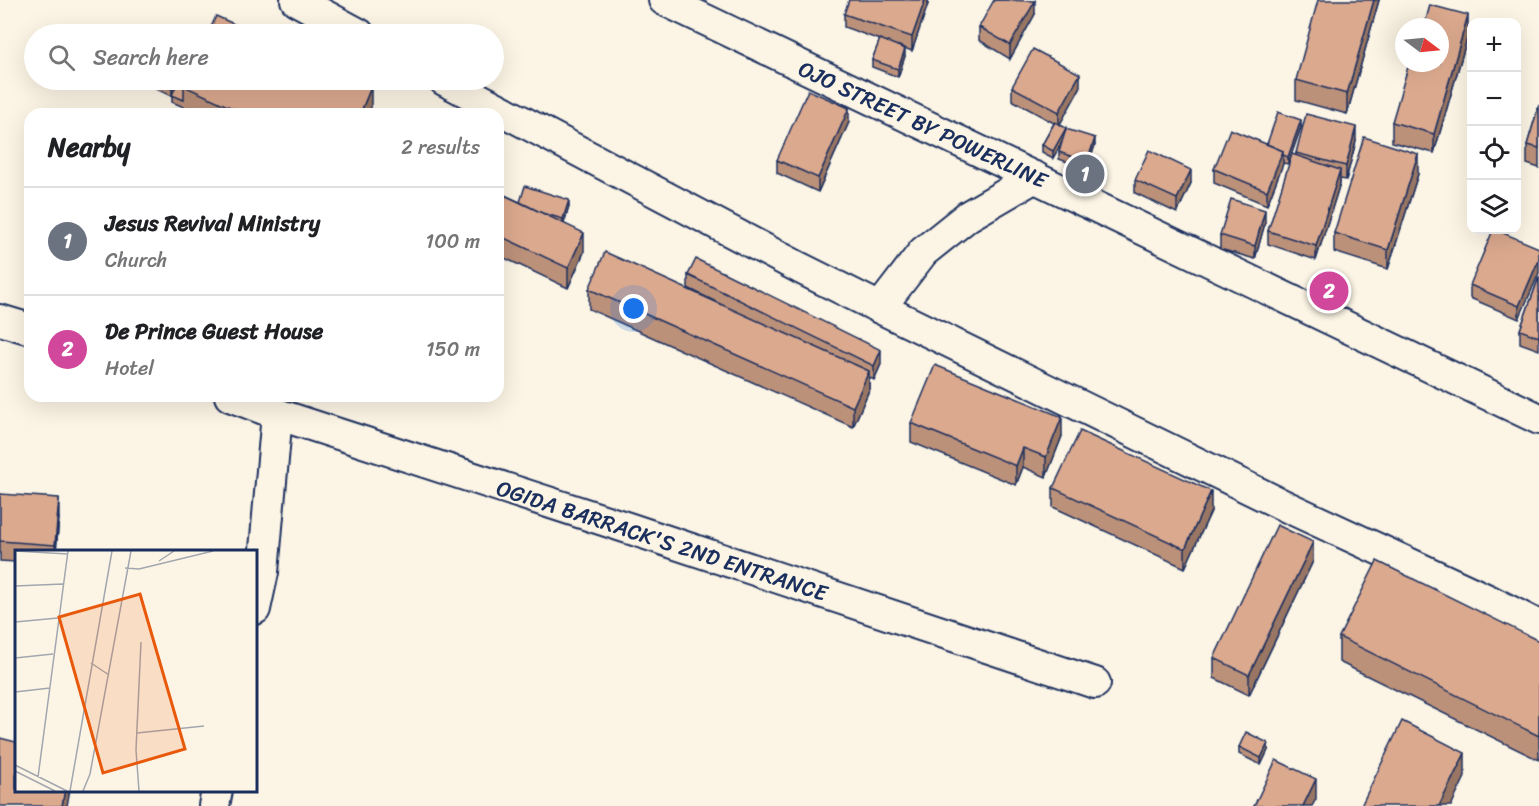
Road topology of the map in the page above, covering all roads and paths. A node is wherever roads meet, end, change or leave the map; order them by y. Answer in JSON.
{"nodes":[{"id":1,"x":296,"y":0,"type":"edge"},
{"id":2,"x":664,"y":0,"type":"edge"},
{"id":3,"x":341,"y":24,"type":"edge"},
{"id":4,"x":463,"y":90,"type":"edge"},
{"id":5,"x":497,"y":108,"type":"edge"},
{"id":6,"x":504,"y":112,"type":"edge"},
{"id":7,"x":1035,"y":177,"type":"junction"},
{"id":8,"x":880,"y":309,"type":"junction"},
{"id":9,"x":0,"y":320,"type":"edge"},
{"id":10,"x":24,"y":327,"type":"edge"},
{"id":11,"x":246,"y":402,"type":"edge"},
{"id":12,"x":277,"y":414,"type":"junction"},
{"id":13,"x":1539,"y":419,"type":"edge"},
{"id":14,"x":256,"y":604,"type":"edge"},
{"id":15,"x":1539,"y":626,"type":"edge"},
{"id":16,"x":1095,"y":683,"type":"dead end"},
{"id":17,"x":217,"y":791,"type":"edge"},
{"id":18,"x":214,"y":806,"type":"edge"}],
"edges":[{"from":1,"to":3,"type":"street"},
{"from":2,"to":7,"type":"street","name":"OJO STREET BY POWERLINE"},
{"from":4,"to":5,"type":"street"},
{"from":6,"to":8,"type":"street"},
{"from":7,"to":8,"type":"street"},
{"from":7,"to":13,"type":"street","name":"OJO STREET BY POWERLINE"},
{"from":8,"to":15,"type":"street"},
{"from":9,"to":10,"type":"street"},
{"from":11,"to":12,"type":"street","name":"OGIDA BARRACK'S 2ND ENTRANCE"},
{"from":12,"to":14,"type":"street"},
{"from":12,"to":16,"type":"street","name":"OGIDA BARRACK'S 2ND ENTRANCE"},
{"from":17,"to":18,"type":"street"}]}
